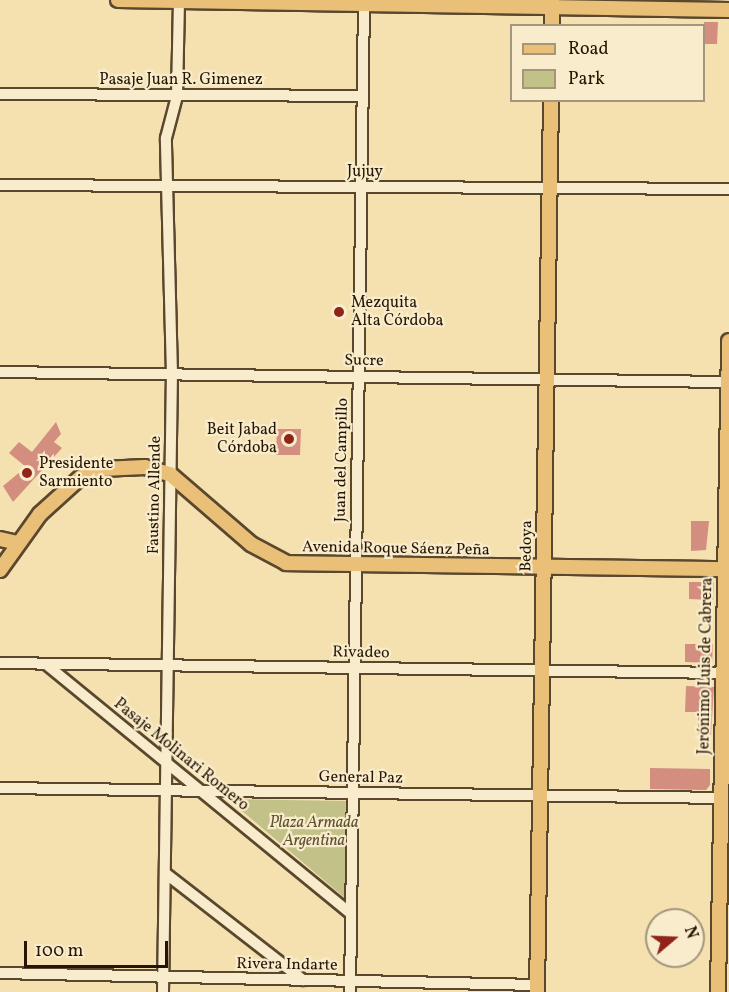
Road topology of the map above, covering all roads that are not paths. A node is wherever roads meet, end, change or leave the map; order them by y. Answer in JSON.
{"nodes":[{"id":1,"x":118,"y":0,"type":"edge"},
{"id":2,"x":179,"y":1,"type":"edge"},
{"id":3,"x":364,"y":3,"type":"edge"},
{"id":4,"x":552,"y":4,"type":"edge"},
{"id":5,"x":729,"y":10,"type":"edge"},
{"id":6,"x":552,"y":24,"type":"edge"},
{"id":7,"x":0,"y":93,"type":"edge"},
{"id":8,"x":177,"y":96,"type":"junction"},
{"id":9,"x":362,"y":96,"type":"junction"},
{"id":10,"x":551,"y":102,"type":"edge"},
{"id":11,"x":0,"y":185,"type":"edge"},
{"id":12,"x":168,"y":187,"type":"junction"},
{"id":13,"x":361,"y":187,"type":"junction"},
{"id":14,"x":549,"y":188,"type":"junction"},
{"id":15,"x":729,"y":189,"type":"edge"},
{"id":16,"x":729,"y":341,"type":"edge"},
{"id":17,"x":0,"y":372,"type":"edge"},
{"id":18,"x":172,"y":374,"type":"junction"},
{"id":19,"x":358,"y":376,"type":"junction"},
{"id":20,"x":546,"y":378,"type":"junction"},
{"id":21,"x":728,"y":382,"type":"edge"},
{"id":22,"x":170,"y":474,"type":"junction"},
{"id":23,"x":0,"y":539,"type":"edge"},
{"id":24,"x":18,"y":543,"type":"junction"},
{"id":25,"x":356,"y":567,"type":"junction"},
{"id":26,"x":543,"y":567,"type":"junction"},
{"id":27,"x":0,"y":570,"type":"edge"},
{"id":28,"x":726,"y":570,"type":"edge"},
{"id":29,"x":727,"y":592,"type":"edge"},
{"id":30,"x":0,"y":663,"type":"edge"},
{"id":31,"x":47,"y":665,"type":"junction"},
{"id":32,"x":168,"y":666,"type":"junction"},
{"id":33,"x":354,"y":668,"type":"junction"},
{"id":34,"x":542,"y":670,"type":"junction"},
{"id":35,"x":722,"y":673,"type":"junction"},
{"id":36,"x":725,"y":759,"type":"edge"},
{"id":37,"x":166,"y":763,"type":"junction"},
{"id":38,"x":0,"y":788,"type":"edge"},
{"id":39,"x":166,"y":790,"type":"junction"},
{"id":40,"x":201,"y":791,"type":"junction"},
{"id":41,"x":352,"y":793,"type":"junction"},
{"id":42,"x":540,"y":796,"type":"junction"},
{"id":43,"x":721,"y":798,"type":"junction"},
{"id":44,"x":165,"y":873,"type":"junction"},
{"id":45,"x":351,"y":914,"type":"junction"},
{"id":46,"x":0,"y":974,"type":"edge"},
{"id":47,"x":163,"y":977,"type":"junction"},
{"id":48,"x":303,"y":980,"type":"junction"},
{"id":49,"x":350,"y":986,"type":"edge"},
{"id":50,"x":537,"y":988,"type":"edge"},
{"id":51,"x":163,"y":992,"type":"edge"},
{"id":52,"x":718,"y":992,"type":"edge"}],
"edges":[{"from":1,"to":2,"type":"main road"},
{"from":2,"to":3,"type":"main road"},
{"from":2,"to":8,"type":"street","name":"Faustino Allende"},
{"from":3,"to":4,"type":"main road"},
{"from":3,"to":9,"type":"street","name":"Juan del Campillo"},
{"from":4,"to":5,"type":"main road"},
{"from":4,"to":6,"type":"main road"},
{"from":7,"to":8,"type":"street","name":"Pasaje Juan R. Gimenez"},
{"from":8,"to":9,"type":"street","name":"Pasaje Juan R. Gimenez"},
{"from":8,"to":12,"type":"street","name":"Faustino Allende"},
{"from":9,"to":13,"type":"street","name":"Juan del Campillo"},
{"from":10,"to":14,"type":"main road","name":"Bedoya"},
{"from":11,"to":12,"type":"street","name":"Jujuy"},
{"from":12,"to":13,"type":"street","name":"Jujuy"},
{"from":12,"to":18,"type":"street","name":"Faustino Allende"},
{"from":13,"to":14,"type":"street","name":"Jujuy"},
{"from":13,"to":19,"type":"street","name":"Juan del Campillo"},
{"from":14,"to":15,"type":"street","name":"Jujuy"},
{"from":14,"to":20,"type":"main road","name":"Bedoya"},
{"from":16,"to":21,"type":"main road","name":"Jerónimo Luis de Cabrera"},
{"from":17,"to":18,"type":"street","name":"Sucre"},
{"from":18,"to":19,"type":"street","name":"Sucre"},
{"from":18,"to":22,"type":"street","name":"Faustino Allende"},
{"from":19,"to":20,"type":"street","name":"Sucre"},
{"from":19,"to":25,"type":"street","name":"Juan del Campillo"},
{"from":20,"to":21,"type":"street","name":"Sucre"},
{"from":20,"to":26,"type":"main road","name":"Bedoya"},
{"from":21,"to":28,"type":"main road","name":"Jerónimo Luis de Cabrera"},
{"from":22,"to":24,"type":"main road"},
{"from":22,"to":25,"type":"main road","name":"Avenida Roque Sáenz Peña"},
{"from":22,"to":32,"type":"street","name":"Faustino Allende"},
{"from":23,"to":24,"type":"main road"},
{"from":24,"to":27,"type":"main road"},
{"from":25,"to":26,"type":"main road","name":"Avenida Roque Sáenz Peña"},
{"from":25,"to":33,"type":"street","name":"Juan del Campillo"},
{"from":26,"to":28,"type":"main road","name":"Avenida Roque Sáenz Peña"},
{"from":26,"to":34,"type":"main road","name":"Bedoya"},
{"from":28,"to":29,"type":"main road","name":"Jerónimo Luis de Cabrera"},
{"from":29,"to":35,"type":"main road","name":"Jerónimo Luis de Cabrera"},
{"from":30,"to":31,"type":"street","name":"Rivadeo"},
{"from":31,"to":32,"type":"street","name":"Rivadeo"},
{"from":31,"to":37,"type":"street","name":"Pasaje Molinari Romero"},
{"from":32,"to":33,"type":"street","name":"Rivadeo"},
{"from":32,"to":37,"type":"street","name":"Faustino Allende"},
{"from":33,"to":34,"type":"street","name":"Rivadeo"},
{"from":33,"to":41,"type":"street","name":"Juan del Campillo"},
{"from":34,"to":35,"type":"street","name":"Rivadeo"},
{"from":34,"to":42,"type":"main road","name":"Bedoya"},
{"from":35,"to":36,"type":"main road","name":"Jerónimo Luis de Cabrera"},
{"from":36,"to":43,"type":"main road","name":"Jerónimo Luis de Cabrera"},
{"from":37,"to":39,"type":"street","name":"Faustino Allende"},
{"from":37,"to":40,"type":"street","name":"Pasaje Molinari Romero"},
{"from":38,"to":39,"type":"street","name":"General Paz"},
{"from":39,"to":40,"type":"street","name":"General Paz"},
{"from":39,"to":44,"type":"street","name":"Faustino Allende"},
{"from":40,"to":41,"type":"street","name":"General Paz"},
{"from":40,"to":45,"type":"street","name":"Pasaje Molinari Romero"},
{"from":41,"to":42,"type":"street","name":"General Paz"},
{"from":41,"to":45,"type":"street","name":"Juan del Campillo"},
{"from":42,"to":43,"type":"street","name":"General Paz"},
{"from":42,"to":50,"type":"main road","name":"Bedoya"},
{"from":43,"to":52,"type":"main road","name":"Jerónimo Luis de Cabrera"},
{"from":44,"to":47,"type":"street","name":"Faustino Allende"},
{"from":44,"to":48,"type":"street"},
{"from":45,"to":49,"type":"street","name":"Juan del Campillo"},
{"from":46,"to":47,"type":"street","name":"Rivera Indarte"},
{"from":47,"to":48,"type":"street","name":"Rivera Indarte"},
{"from":47,"to":51,"type":"street","name":"Faustino Allende"},
{"from":48,"to":49,"type":"street","name":"Rivera Indarte"},
{"from":49,"to":50,"type":"street","name":"Rivera Indarte"}]}
